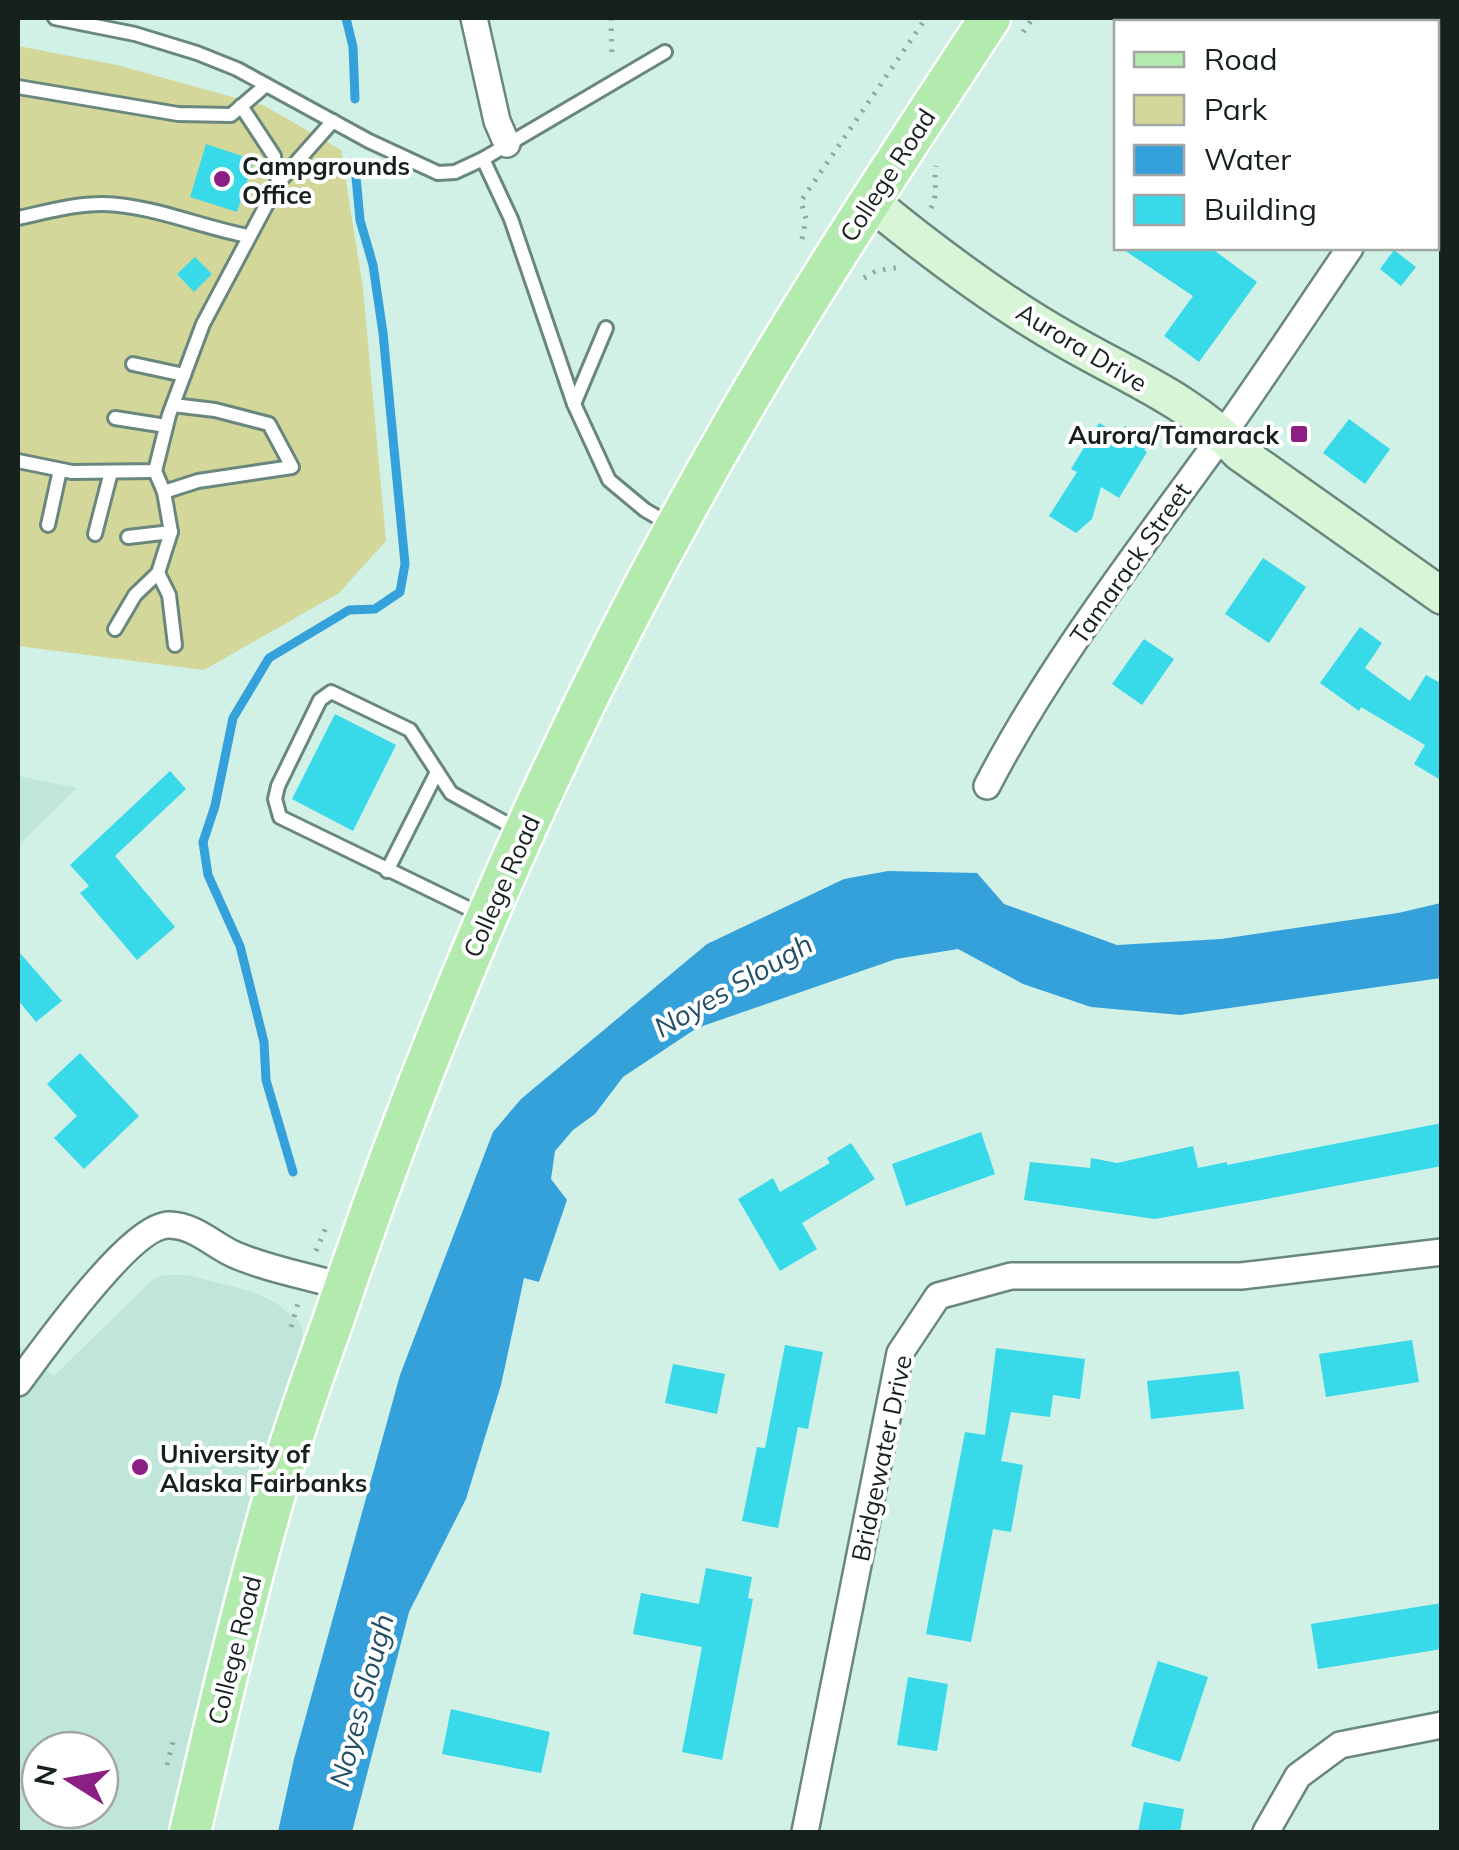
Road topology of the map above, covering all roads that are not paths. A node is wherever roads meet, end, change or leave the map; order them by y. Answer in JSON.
{"nodes":[{"id":1,"x":55,"y":18,"type":"edge"},
{"id":2,"x":474,"y":18,"type":"edge"},
{"id":3,"x":1006,"y":25,"type":"edge"},
{"id":4,"x":665,"y":52,"type":"dead end"},
{"id":5,"x":266,"y":84,"type":"junction"},
{"id":6,"x":18,"y":87,"type":"edge"},
{"id":7,"x":241,"y":106,"type":"junction"},
{"id":8,"x":333,"y":121,"type":"junction"},
{"id":9,"x":508,"y":144,"type":"junction"},
{"id":10,"x":483,"y":159,"type":"junction"},
{"id":11,"x":278,"y":183,"type":"junction"},
{"id":12,"x":870,"y":200,"type":"junction"},
{"id":13,"x":18,"y":218,"type":"edge"},
{"id":14,"x":248,"y":236,"type":"junction"},
{"id":15,"x":1349,"y":250,"type":"edge"},
{"id":16,"x":606,"y":328,"type":"dead end"},
{"id":17,"x":133,"y":364,"type":"dead end"},
{"id":18,"x":184,"y":376,"type":"junction"},
{"id":19,"x":574,"y":404,"type":"junction"},
{"id":20,"x":173,"y":405,"type":"junction"},
{"id":21,"x":115,"y":418,"type":"dead end"},
{"id":22,"x":166,"y":426,"type":"junction"},
{"id":23,"x":1223,"y":434,"type":"junction"},
{"id":24,"x":18,"y":461,"type":"edge"},
{"id":25,"x":60,"y":470,"type":"junction"},
{"id":26,"x":156,"y":471,"type":"junction"},
{"id":27,"x":112,"y":472,"type":"junction"},
{"id":28,"x":164,"y":492,"type":"junction"},
{"id":29,"x":48,"y":525,"type":"dead end"},
{"id":30,"x":676,"y":528,"type":"junction"},
{"id":31,"x":171,"y":532,"type":"junction"},
{"id":32,"x":95,"y":534,"type":"dead end"},
{"id":33,"x":128,"y":537,"type":"dead end"},
{"id":34,"x":158,"y":574,"type":"junction"},
{"id":35,"x":1442,"y":596,"type":"edge"},
{"id":36,"x":115,"y":629,"type":"dead end"},
{"id":37,"x":174,"y":644,"type":"dead end"},
{"id":38,"x":437,"y":772,"type":"junction"},
{"id":39,"x":988,"y":786,"type":"dead end"},
{"id":40,"x":524,"y":834,"type":"junction"},
{"id":41,"x":386,"y":871,"type":"junction"},
{"id":42,"x":486,"y":917,"type":"junction"},
{"id":43,"x":1442,"y":1252,"type":"edge"},
{"id":44,"x":344,"y":1287,"type":"junction"},
{"id":45,"x":18,"y":1383,"type":"edge"},
{"id":46,"x":1442,"y":1725,"type":"edge"},
{"id":47,"x":190,"y":1832,"type":"edge"},
{"id":48,"x":805,"y":1832,"type":"edge"},
{"id":49,"x":1266,"y":1832,"type":"edge"}],
"edges":[{"from":1,"to":5,"type":"lane"},
{"from":2,"to":9,"type":"street"},
{"from":3,"to":12,"type":"main road","name":"College Road"},
{"from":4,"to":9,"type":"lane"},
{"from":5,"to":7,"type":"lane"},
{"from":5,"to":8,"type":"lane"},
{"from":6,"to":7,"type":"lane"},
{"from":7,"to":11,"type":"lane"},
{"from":8,"to":10,"type":"lane"},
{"from":8,"to":11,"type":"lane"},
{"from":9,"to":10,"type":"lane"},
{"from":10,"to":19,"type":"lane"},
{"from":11,"to":14,"type":"lane"},
{"from":12,"to":23,"type":"street","name":"Aurora Drive"},
{"from":12,"to":30,"type":"main road","name":"College Road"},
{"from":13,"to":14,"type":"lane"},
{"from":14,"to":18,"type":"lane"},
{"from":15,"to":23,"type":"street","name":"Tamarack Street"},
{"from":16,"to":19,"type":"lane"},
{"from":17,"to":18,"type":"lane"},
{"from":18,"to":20,"type":"lane"},
{"from":19,"to":30,"type":"lane"},
{"from":20,"to":22,"type":"lane"},
{"from":20,"to":28,"type":"lane"},
{"from":21,"to":22,"type":"lane"},
{"from":22,"to":26,"type":"lane"},
{"from":23,"to":35,"type":"street","name":"Aurora Drive"},
{"from":23,"to":39,"type":"street","name":"Tamarack Street"},
{"from":24,"to":25,"type":"lane"},
{"from":25,"to":27,"type":"lane"},
{"from":25,"to":29,"type":"lane"},
{"from":26,"to":27,"type":"lane"},
{"from":26,"to":28,"type":"lane"},
{"from":27,"to":32,"type":"lane"},
{"from":28,"to":31,"type":"lane"},
{"from":30,"to":40,"type":"main road","name":"College Road"},
{"from":31,"to":33,"type":"lane"},
{"from":31,"to":34,"type":"lane"},
{"from":34,"to":36,"type":"lane"},
{"from":34,"to":37,"type":"lane"},
{"from":38,"to":40,"type":"lane"},
{"from":38,"to":41,"type":"lane"},
{"from":38,"to":41,"type":"lane"},
{"from":40,"to":42,"type":"main road","name":"College Road"},
{"from":41,"to":42,"type":"lane"},
{"from":42,"to":44,"type":"main road","name":"College Road"},
{"from":43,"to":48,"type":"street","name":"Bridgewater Drive"},
{"from":44,"to":45,"type":"street"},
{"from":44,"to":47,"type":"main road","name":"College Road"},
{"from":46,"to":49,"type":"street"}]}
